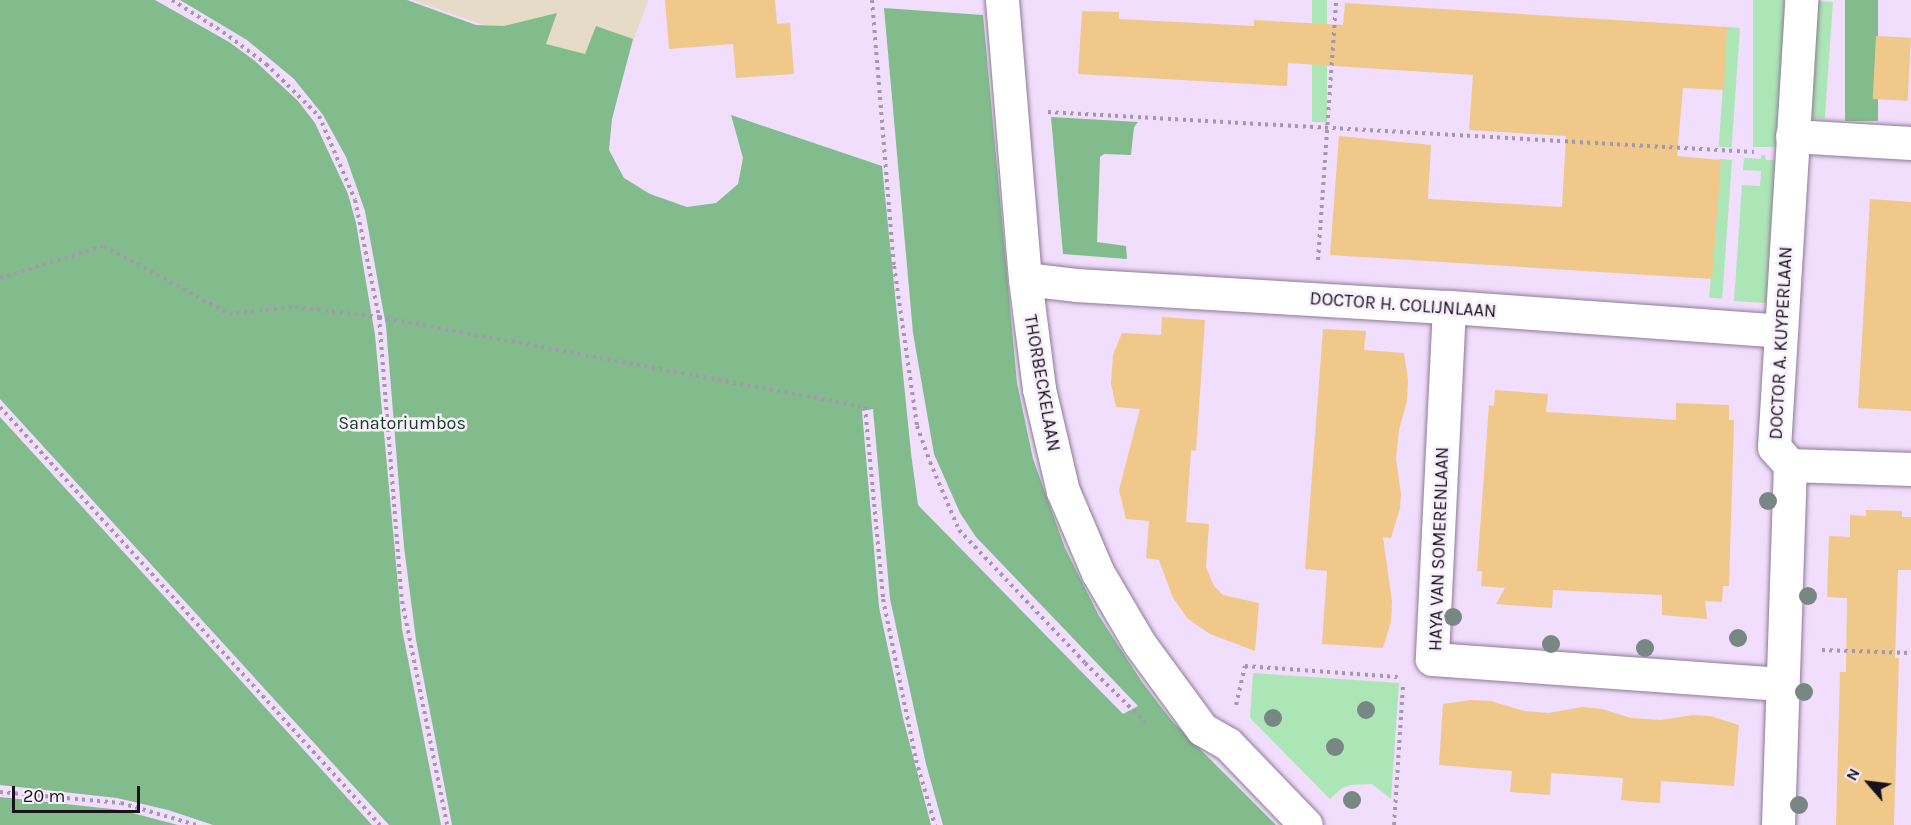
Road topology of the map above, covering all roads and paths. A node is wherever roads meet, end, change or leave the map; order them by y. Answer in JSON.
{"nodes":[{"id":1,"x":172,"y":0,"type":"edge"},
{"id":2,"x":872,"y":0,"type":"edge"},
{"id":3,"x":1002,"y":0,"type":"edge"},
{"id":4,"x":1336,"y":0,"type":"edge"},
{"id":5,"x":1801,"y":0,"type":"edge"},
{"id":6,"x":1012,"y":118,"type":"junction"},
{"id":7,"x":1328,"y":129,"type":"junction"},
{"id":8,"x":1911,"y":143,"type":"edge"},
{"id":9,"x":1792,"y":145,"type":"junction"},
{"id":10,"x":0,"y":278,"type":"edge"},
{"id":11,"x":1024,"y":279,"type":"junction"},
{"id":12,"x":1315,"y":300,"type":"junction"},
{"id":13,"x":1449,"y":307,"type":"junction"},
{"id":14,"x":379,"y":317,"type":"junction"},
{"id":15,"x":1781,"y":332,"type":"junction"},
{"id":16,"x":0,"y":407,"type":"edge"},
{"id":17,"x":1790,"y":465,"type":"junction"},
{"id":18,"x":1911,"y":470,"type":"edge"},
{"id":19,"x":1783,"y":648,"type":"junction"},
{"id":20,"x":1911,"y":653,"type":"edge"},
{"id":21,"x":1782,"y":684,"type":"junction"},
{"id":22,"x":1215,"y":736,"type":"junction"},
{"id":23,"x":0,"y":792,"type":"edge"},
{"id":24,"x":196,"y":825,"type":"edge"},
{"id":25,"x":380,"y":825,"type":"edge"},
{"id":26,"x":447,"y":825,"type":"edge"},
{"id":27,"x":935,"y":825,"type":"edge"},
{"id":28,"x":1306,"y":825,"type":"edge"},
{"id":29,"x":1394,"y":825,"type":"edge"},
{"id":30,"x":1778,"y":825,"type":"edge"}],
"edges":[{"from":1,"to":14,"type":"path"},
{"from":2,"to":22,"type":"path"},
{"from":3,"to":6,"type":"street","name":"THORBECKELAAN"},
{"from":4,"to":7,"type":"path"},
{"from":5,"to":9,"type":"street","name":"DOCTOR A. KUYPERLAAN"},
{"from":6,"to":7,"type":"path"},
{"from":6,"to":11,"type":"street","name":"THORBECKELAAN"},
{"from":7,"to":9,"type":"path"},
{"from":7,"to":12,"type":"path"},
{"from":8,"to":9,"type":"street"},
{"from":9,"to":15,"type":"street","name":"DOCTOR A. KUYPERLAAN"},
{"from":10,"to":14,"type":"path"},
{"from":11,"to":12,"type":"street","name":"DOCTOR H. COLIJNLAAN"},
{"from":11,"to":22,"type":"street","name":"THORBECKELAAN"},
{"from":12,"to":13,"type":"street","name":"DOCTOR H. COLIJNLAAN"},
{"from":13,"to":15,"type":"street","name":"DOCTOR H. COLIJNLAAN"},
{"from":13,"to":21,"type":"street","name":"HAYA VAN SOMERENLAAN"},
{"from":14,"to":26,"type":"path"},
{"from":14,"to":27,"type":"path"},
{"from":15,"to":17,"type":"street","name":"DOCTOR A. KUYPERLAAN"},
{"from":16,"to":25,"type":"path"},
{"from":17,"to":18,"type":"street"},
{"from":17,"to":19,"type":"street","name":"DOCTOR A. KUYPERLAAN"},
{"from":19,"to":20,"type":"path"},
{"from":19,"to":21,"type":"street","name":"DOCTOR A. KUYPERLAAN"},
{"from":21,"to":30,"type":"street","name":"DOCTOR A. KUYPERLAAN"},
{"from":22,"to":28,"type":"street","name":"THORBECKELAAN"},
{"from":22,"to":29,"type":"path"},
{"from":23,"to":24,"type":"path"}]}
